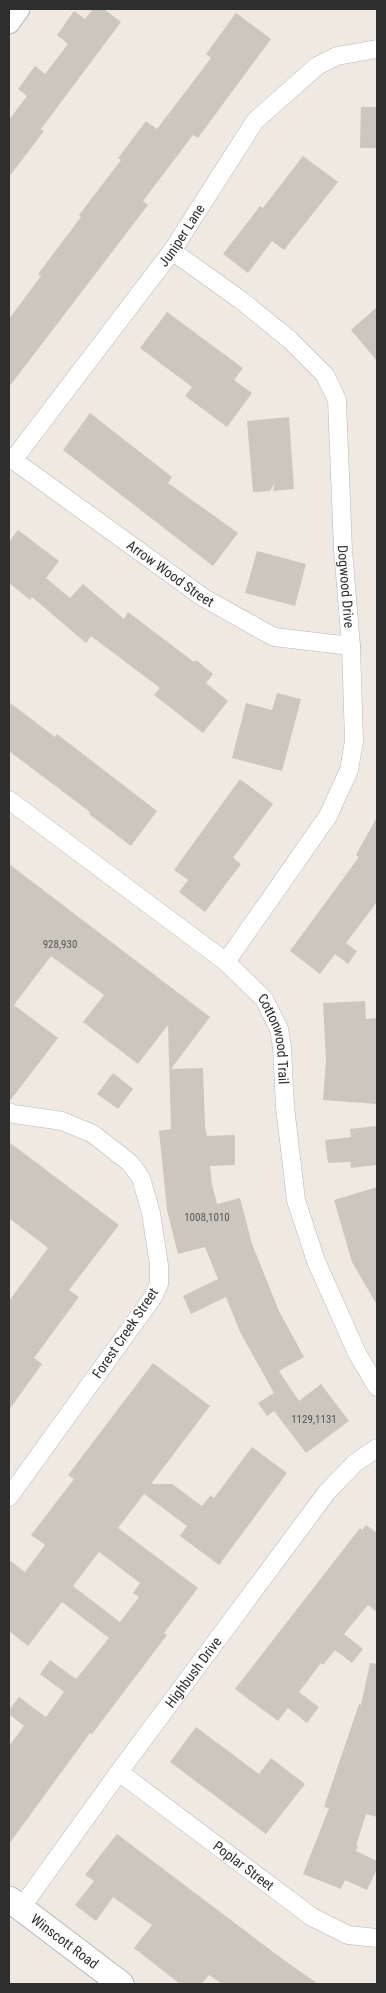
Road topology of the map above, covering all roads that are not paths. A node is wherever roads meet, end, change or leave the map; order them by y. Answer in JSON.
{"nodes":[{"id":1,"x":19,"y":9,"type":"edge"},
{"id":2,"x":9,"y":23,"type":"edge"},
{"id":3,"x":377,"y":48,"type":"edge"},
{"id":4,"x":172,"y":252,"type":"junction"},
{"id":5,"x":11,"y":459,"type":"edge"},
{"id":6,"x":351,"y":646,"type":"junction"},
{"id":7,"x":9,"y":800,"type":"edge"},
{"id":8,"x":226,"y":962,"type":"junction"},
{"id":9,"x":9,"y":1112,"type":"edge"},
{"id":10,"x":377,"y":1386,"type":"edge"},
{"id":11,"x":377,"y":1448,"type":"edge"},
{"id":12,"x":14,"y":1479,"type":"edge"},
{"id":13,"x":9,"y":1497,"type":"edge"},
{"id":14,"x":119,"y":1772,"type":"junction"},
{"id":15,"x":15,"y":1903,"type":"edge"},
{"id":16,"x":377,"y":1938,"type":"edge"},
{"id":17,"x":121,"y":1984,"type":"edge"}],
"edges":[{"from":1,"to":2,"type":"street"},
{"from":3,"to":4,"type":"street","name":"Juniper Lane"},
{"from":4,"to":5,"type":"street","name":"Juniper Lane"},
{"from":4,"to":6,"type":"street","name":"Dogwood Drive"},
{"from":5,"to":6,"type":"street","name":"Arrow Wood Street"},
{"from":6,"to":8,"type":"street","name":"Dogwood Drive"},
{"from":7,"to":8,"type":"street","name":"Cottonwood Trail"},
{"from":8,"to":10,"type":"street","name":"Cottonwood Trail"},
{"from":9,"to":12,"type":"street","name":"Forest Creek Street"},
{"from":11,"to":14,"type":"street","name":"Highbush Drive"},
{"from":12,"to":13,"type":"street","name":"Forest Creek Street"},
{"from":14,"to":15,"type":"street","name":"Highbush Drive"},
{"from":14,"to":16,"type":"street","name":"Poplar Street"},
{"from":15,"to":17,"type":"main road","name":"Winscott Road"}]}
